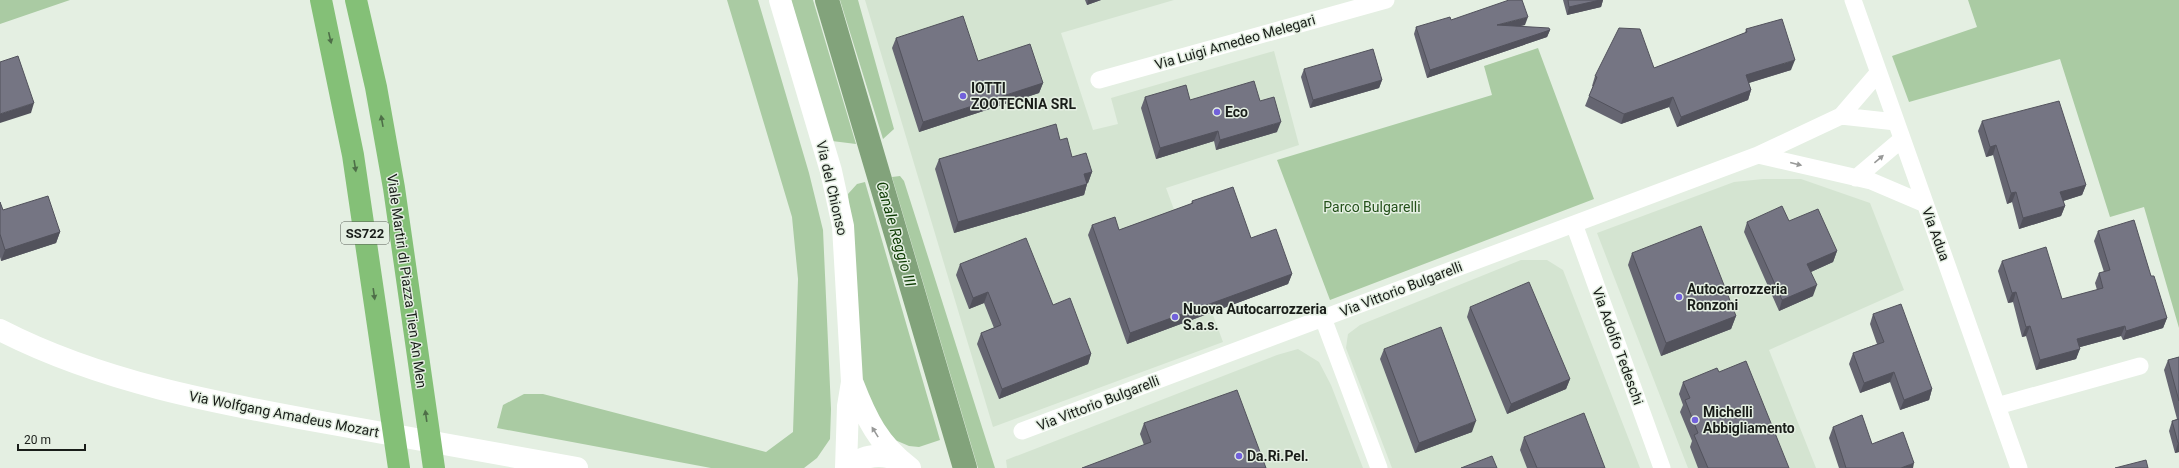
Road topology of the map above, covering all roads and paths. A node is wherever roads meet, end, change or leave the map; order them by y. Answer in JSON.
{"nodes":[{"id":1,"x":321,"y":0,"type":"edge"},
{"id":2,"x":356,"y":0,"type":"edge"},
{"id":3,"x":780,"y":0,"type":"edge"},
{"id":4,"x":1852,"y":0,"type":"edge"},
{"id":5,"x":1375,"y":1,"type":"edge"},
{"id":6,"x":1878,"y":72,"type":"junction"},
{"id":7,"x":1099,"y":80,"type":"dead end"},
{"id":8,"x":1841,"y":116,"type":"junction"},
{"id":9,"x":1896,"y":122,"type":"junction"},
{"id":10,"x":1902,"y":139,"type":"junction"},
{"id":11,"x":1758,"y":155,"type":"junction"},
{"id":12,"x":1856,"y":178,"type":"junction"},
{"id":13,"x":1925,"y":204,"type":"junction"},
{"id":14,"x":1574,"y":224,"type":"junction"},
{"id":15,"x":1323,"y":318,"type":"junction"},
{"id":16,"x":0,"y":330,"type":"edge"},
{"id":17,"x":2140,"y":366,"type":"dead end"},
{"id":18,"x":852,"y":382,"type":"junction"},
{"id":19,"x":1997,"y":406,"type":"junction"},
{"id":20,"x":1022,"y":431,"type":"dead end"},
{"id":21,"x":905,"y":464,"type":"edge"},
{"id":22,"x":399,"y":468,"type":"edge"},
{"id":23,"x":434,"y":468,"type":"edge"},
{"id":24,"x":577,"y":468,"type":"edge"},
{"id":25,"x":847,"y":468,"type":"edge"},
{"id":26,"x":1379,"y":468,"type":"edge"},
{"id":27,"x":1662,"y":468,"type":"edge"},
{"id":28,"x":2019,"y":468,"type":"edge"}],
"edges":[{"from":1,"to":22,"type":"highway","number":"SS722","one_way":true},
{"from":23,"to":2,"type":"highway","name":"Viale Martiri di Piazza Tien An Men","number":"SS722","one_way":true},
{"from":3,"to":18,"type":"main road","name":"Via del Chionso"},
{"from":4,"to":6,"type":"street","name":"Via Adua"},
{"from":5,"to":7,"type":"street","name":"Via Luigi Amedeo Melegari"},
{"from":6,"to":8,"type":"street","name":"Via Vittorio Bulgarelli"},
{"from":6,"to":9,"type":"street","name":"Via Adua"},
{"from":8,"to":9,"type":"street"},
{"from":8,"to":11,"type":"street","name":"Via Vittorio Bulgarelli"},
{"from":9,"to":10,"type":"street","name":"Via Adua"},
{"from":12,"to":10,"type":"street","one_way":true},
{"from":10,"to":13,"type":"street","name":"Via Adua"},
{"from":11,"to":12,"type":"street","one_way":true},
{"from":11,"to":14,"type":"street","name":"Via Vittorio Bulgarelli"},
{"from":12,"to":13,"type":"street"},
{"from":13,"to":19,"type":"street","name":"Via Adua"},
{"from":14,"to":15,"type":"street","name":"Via Vittorio Bulgarelli"},
{"from":14,"to":27,"type":"street","name":"Via Adolfo Tedeschi"},
{"from":15,"to":20,"type":"street","name":"Via Vittorio Bulgarelli"},
{"from":15,"to":26,"type":"street"},
{"from":16,"to":24,"type":"main road","name":"Via Wolfgang Amadeus Mozart"},
{"from":17,"to":19,"type":"street"},
{"from":21,"to":18,"type":"main road","name":"Via del Chionso","one_way":true},
{"from":18,"to":25,"type":"main road","name":"Via del Chionso"},
{"from":19,"to":28,"type":"street","name":"Via Adua"},
{"from":21,"to":25,"type":"main road","name":"Via del Chionso"}]}
